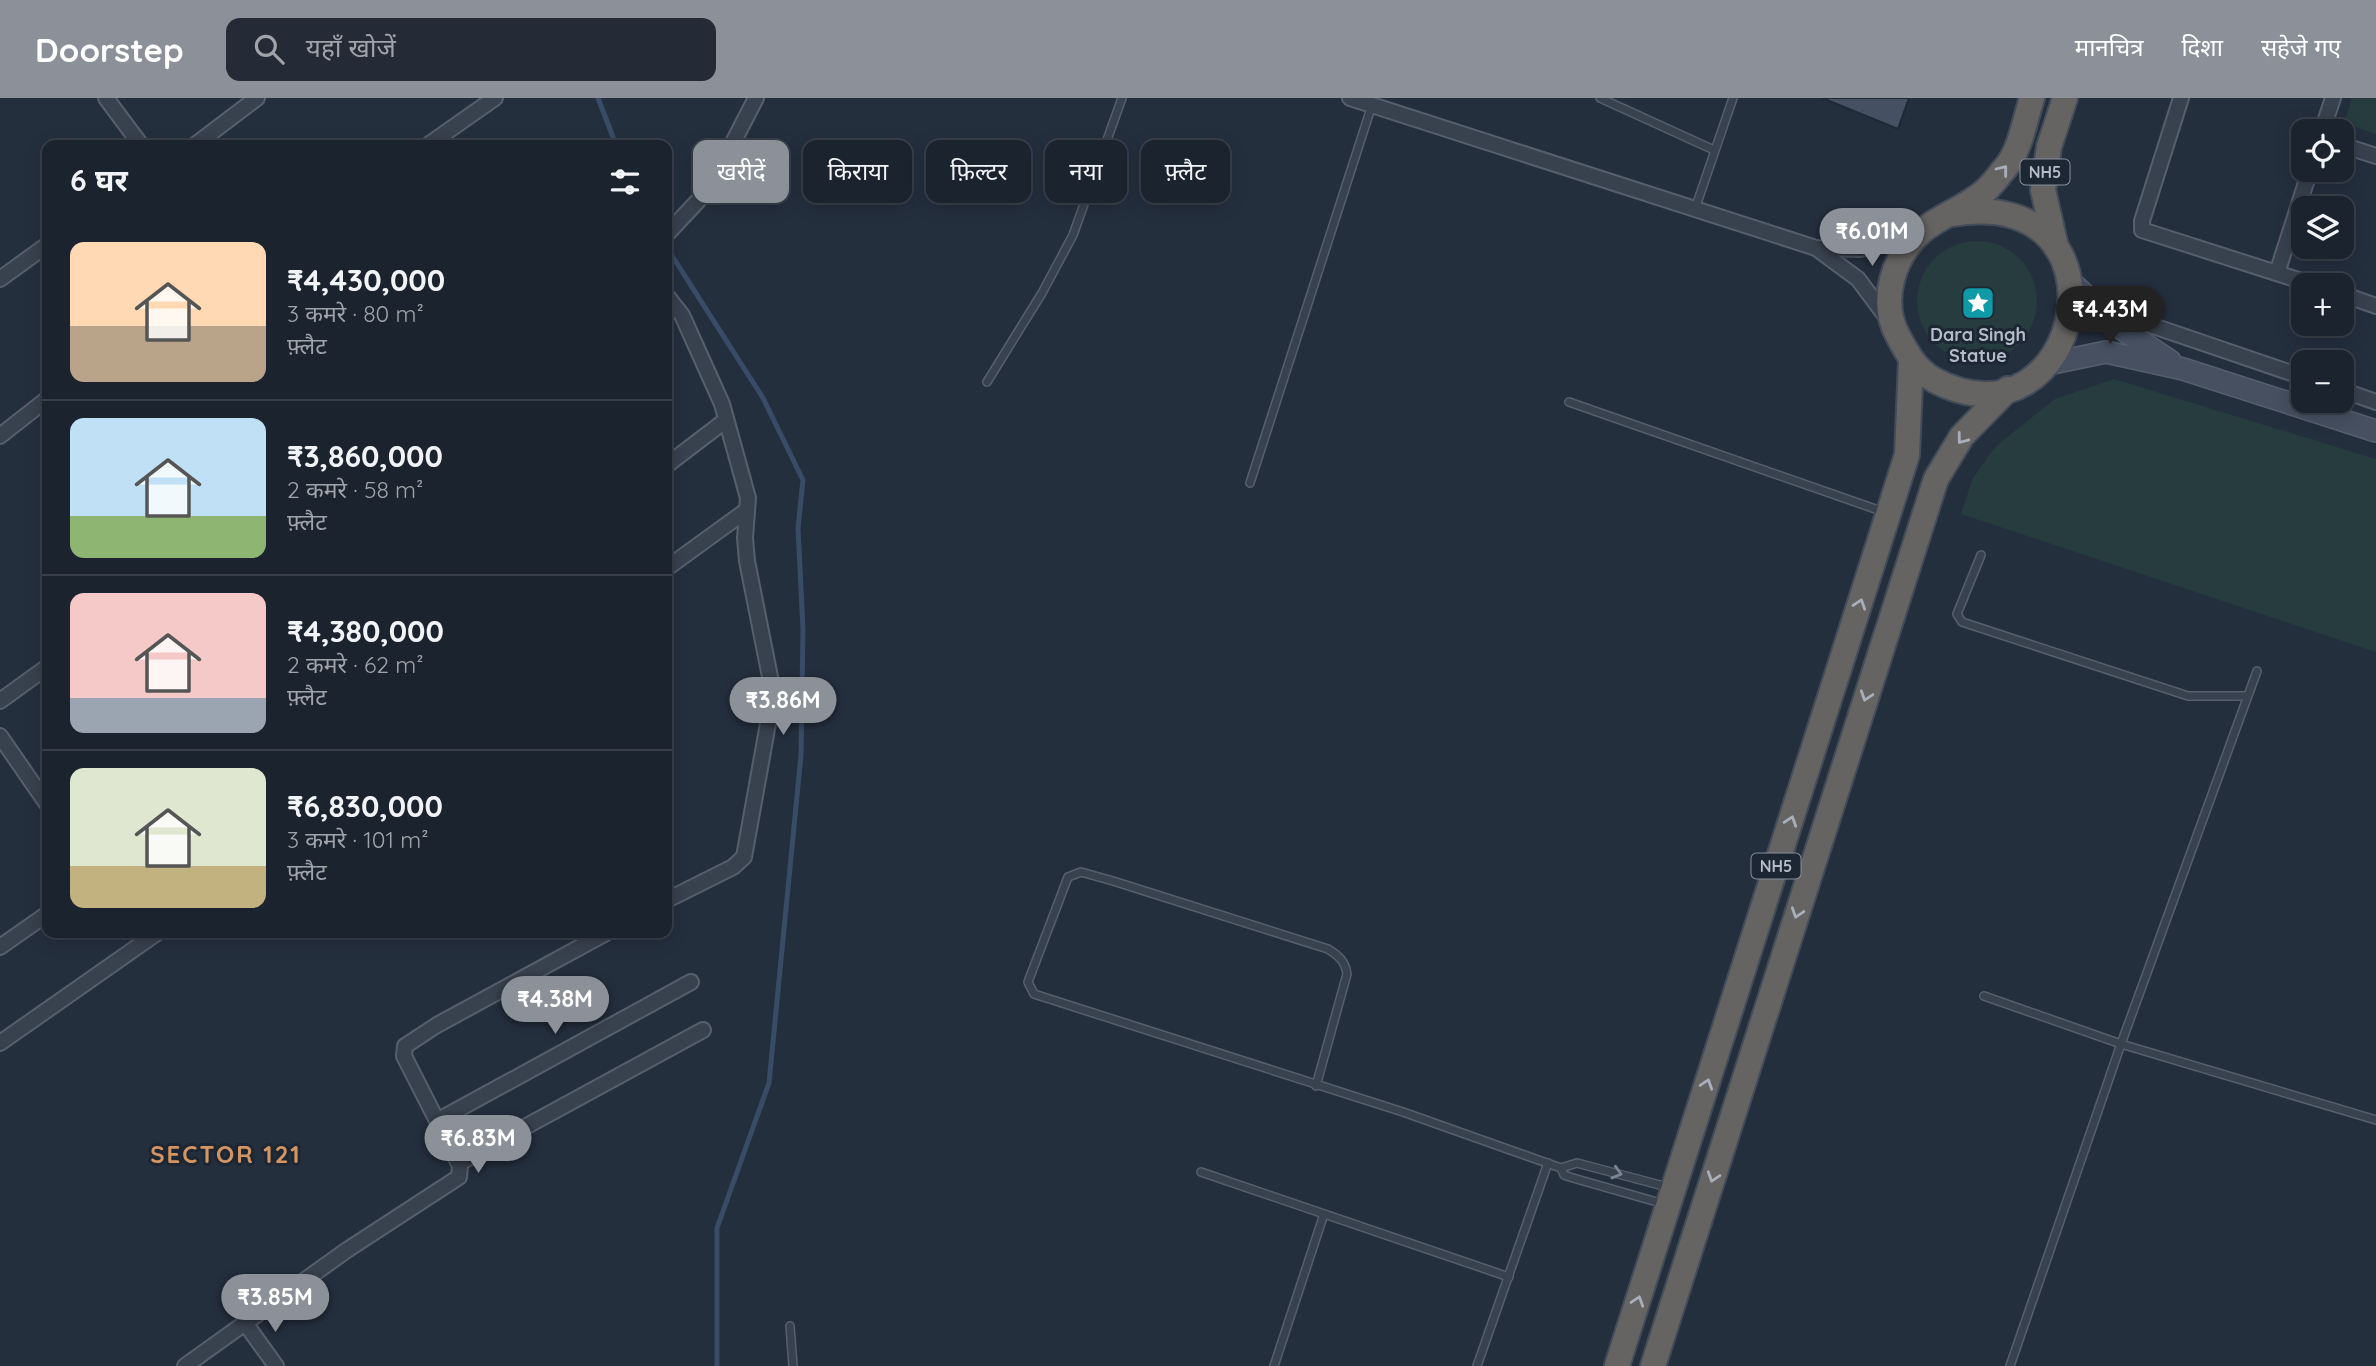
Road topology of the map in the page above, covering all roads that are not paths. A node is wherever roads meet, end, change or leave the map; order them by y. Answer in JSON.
{"nodes":[{"id":1,"x":106,"y":98,"type":"edge"},
{"id":2,"x":257,"y":98,"type":"edge"},
{"id":3,"x":495,"y":98,"type":"edge"},
{"id":4,"x":756,"y":98,"type":"edge"},
{"id":5,"x":1122,"y":98,"type":"edge"},
{"id":6,"x":1350,"y":98,"type":"edge"},
{"id":7,"x":1600,"y":98,"type":"edge"},
{"id":8,"x":1734,"y":98,"type":"edge"},
{"id":9,"x":2032,"y":98,"type":"edge"},
{"id":10,"x":2065,"y":98,"type":"edge"},
{"id":11,"x":2181,"y":98,"type":"edge"},
{"id":12,"x":2333,"y":98,"type":"edge"},
{"id":13,"x":1372,"y":105,"type":"junction"},
{"id":14,"x":2326,"y":119,"type":"edge"},
{"id":15,"x":137,"y":140,"type":"edge"},
{"id":16,"x":201,"y":140,"type":"edge"},
{"id":17,"x":435,"y":140,"type":"edge"},
{"id":18,"x":2354,"y":149,"type":"edge"},
{"id":19,"x":1714,"y":150,"type":"junction"},
{"id":20,"x":2376,"y":156,"type":"edge"},
{"id":21,"x":2306,"y":182,"type":"edge"},
{"id":22,"x":1695,"y":209,"type":"junction"},
{"id":23,"x":1952,"y":214,"type":"junction"},
{"id":24,"x":672,"y":229,"type":"edge"},
{"id":25,"x":1922,"y":231,"type":"junction"},
{"id":26,"x":1816,"y":248,"type":"junction"},
{"id":27,"x":2056,"y":248,"type":"junction"},
{"id":28,"x":42,"y":249,"type":"edge"},
{"id":29,"x":2277,"y":273,"type":"junction"},
{"id":30,"x":2291,"y":278,"type":"edge"},
{"id":31,"x":0,"y":279,"type":"edge"},
{"id":32,"x":2071,"y":282,"type":"junction"},
{"id":33,"x":2354,"y":299,"type":"edge"},
{"id":34,"x":672,"y":302,"type":"edge"},
{"id":35,"x":2376,"y":306,"type":"edge"},
{"id":36,"x":2107,"y":316,"type":"junction"},
{"id":37,"x":1892,"y":324,"type":"junction"},
{"id":38,"x":1911,"y":361,"type":"junction"},
{"id":39,"x":2048,"y":364,"type":"junction"},
{"id":40,"x":2183,"y":369,"type":"junction"},
{"id":41,"x":2291,"y":373,"type":"edge"},
{"id":42,"x":986,"y":382,"type":"dead end"},
{"id":43,"x":2008,"y":389,"type":"junction"},
{"id":44,"x":2354,"y":394,"type":"edge"},
{"id":45,"x":1569,"y":402,"type":"dead end"},
{"id":46,"x":2376,"y":402,"type":"edge"},
{"id":47,"x":42,"y":403,"type":"edge"},
{"id":48,"x":726,"y":420,"type":"junction"},
{"id":49,"x":2376,"y":431,"type":"edge"},
{"id":50,"x":0,"y":436,"type":"edge"},
{"id":51,"x":672,"y":461,"type":"edge"},
{"id":52,"x":1250,"y":483,"type":"dead end"},
{"id":53,"x":747,"y":510,"type":"junction"},
{"id":54,"x":1888,"y":514,"type":"junction"},
{"id":55,"x":1980,"y":555,"type":"dead end"},
{"id":56,"x":672,"y":564,"type":"edge"},
{"id":57,"x":42,"y":671,"type":"edge"},
{"id":58,"x":2257,"y":671,"type":"dead end"},
{"id":59,"x":2246,"y":696,"type":"junction"},
{"id":60,"x":0,"y":701,"type":"edge"},
{"id":61,"x":0,"y":736,"type":"edge"},
{"id":62,"x":42,"y":797,"type":"edge"},
{"id":63,"x":672,"y":898,"type":"edge"},
{"id":64,"x":42,"y":918,"type":"edge"},
{"id":65,"x":150,"y":938,"type":"edge"},
{"id":66,"x":597,"y":938,"type":"edge"},
{"id":67,"x":0,"y":947,"type":"edge"},
{"id":68,"x":691,"y":982,"type":"dead end"},
{"id":69,"x":1984,"y":996,"type":"dead end"},
{"id":70,"x":703,"y":1030,"type":"dead end"},
{"id":71,"x":0,"y":1042,"type":"edge"},
{"id":72,"x":2121,"y":1044,"type":"junction"},
{"id":73,"x":1316,"y":1086,"type":"junction"},
{"id":74,"x":2376,"y":1120,"type":"edge"},
{"id":75,"x":437,"y":1121,"type":"junction"},
{"id":76,"x":458,"y":1163,"type":"junction"},
{"id":77,"x":1548,"y":1163,"type":"junction"},
{"id":78,"x":1561,"y":1168,"type":"junction"},
{"id":79,"x":1201,"y":1172,"type":"dead end"},
{"id":80,"x":1671,"y":1197,"type":"junction"},
{"id":81,"x":1324,"y":1214,"type":"junction"},
{"id":82,"x":1509,"y":1277,"type":"junction"},
{"id":83,"x":245,"y":1323,"type":"junction"},
{"id":84,"x":790,"y":1326,"type":"dead end"},
{"id":85,"x":186,"y":1366,"type":"edge"},
{"id":86,"x":276,"y":1366,"type":"edge"},
{"id":87,"x":793,"y":1366,"type":"edge"},
{"id":88,"x":1274,"y":1366,"type":"edge"},
{"id":89,"x":1477,"y":1366,"type":"edge"},
{"id":90,"x":1617,"y":1366,"type":"edge"},
{"id":91,"x":1653,"y":1366,"type":"edge"},
{"id":92,"x":2011,"y":1366,"type":"edge"}],
"edges":[{"from":1,"to":15,"type":"street"},
{"from":2,"to":16,"type":"street"},
{"from":3,"to":17,"type":"street"},
{"from":4,"to":24,"type":"street"},
{"from":5,"to":42,"type":"lane"},
{"from":6,"to":13,"type":"street"},
{"from":7,"to":19,"type":"lane"},
{"from":8,"to":19,"type":"lane"},
{"from":23,"to":9,"type":"highway","number":"NH5","one_way":true},
{"from":10,"to":27,"type":"highway","number":"NH5"},
{"from":11,"to":29,"type":"street"},
{"from":12,"to":14,"type":"street"},
{"from":13,"to":22,"type":"street"},
{"from":13,"to":52,"type":"lane"},
{"from":18,"to":20,"type":"street"},
{"from":19,"to":22,"type":"lane"},
{"from":21,"to":29,"type":"street"},
{"from":22,"to":26,"type":"street"},
{"from":23,"to":25,"type":"highway","number":"NH5"},
{"from":23,"to":27,"type":"highway","number":"NH5"},
{"from":25,"to":26,"type":"street"},
{"from":25,"to":37,"type":"highway","number":"NH5"},
{"from":26,"to":37,"type":"street"},
{"from":27,"to":32,"type":"highway","number":"NH5"},
{"from":28,"to":31,"type":"street"},
{"from":29,"to":30,"type":"street"},
{"from":32,"to":36,"type":"main road"},
{"from":32,"to":39,"type":"highway","number":"NH5"},
{"from":33,"to":35,"type":"street"},
{"from":34,"to":48,"type":"street"},
{"from":36,"to":40,"type":"main road"},
{"from":36,"to":41,"type":"street"},
{"from":37,"to":38,"type":"highway","number":"NH5"},
{"from":38,"to":43,"type":"highway","number":"NH5"},
{"from":38,"to":54,"type":"highway","number":"NH5"},
{"from":39,"to":40,"type":"main road"},
{"from":39,"to":43,"type":"highway","number":"NH5"},
{"from":40,"to":49,"type":"main road"},
{"from":43,"to":91,"type":"highway","number":"NH5","one_way":true},
{"from":44,"to":46,"type":"street"},
{"from":45,"to":54,"type":"lane"},
{"from":47,"to":50,"type":"street"},
{"from":48,"to":51,"type":"street"},
{"from":48,"to":53,"type":"street"},
{"from":53,"to":56,"type":"street"},
{"from":53,"to":63,"type":"street"},
{"from":80,"to":54,"type":"highway","number":"NH5","one_way":true},
{"from":55,"to":59,"type":"lane"},
{"from":57,"to":60,"type":"street"},
{"from":58,"to":59,"type":"lane"},
{"from":59,"to":72,"type":"lane"},
{"from":61,"to":62,"type":"street"},
{"from":64,"to":67,"type":"street"},
{"from":65,"to":71,"type":"street"},
{"from":66,"to":75,"type":"street"},
{"from":68,"to":75,"type":"street"},
{"from":69,"to":72,"type":"lane"},
{"from":70,"to":76,"type":"street"},
{"from":72,"to":74,"type":"lane"},
{"from":72,"to":92,"type":"lane"},
{"from":73,"to":73,"type":"lane"},
{"from":73,"to":77,"type":"lane"},
{"from":75,"to":76,"type":"street"},
{"from":76,"to":83,"type":"street"},
{"from":77,"to":78,"type":"lane"},
{"from":77,"to":82,"type":"lane"},
{"from":78,"to":80,"type":"lane","one_way":true},
{"from":78,"to":80,"type":"lane"},
{"from":79,"to":81,"type":"lane"},
{"from":90,"to":80,"type":"highway","number":"NH5","one_way":true},
{"from":81,"to":82,"type":"lane"},
{"from":81,"to":88,"type":"lane"},
{"from":82,"to":89,"type":"lane"},
{"from":83,"to":85,"type":"street"},
{"from":83,"to":86,"type":"street"},
{"from":84,"to":87,"type":"lane"}]}
